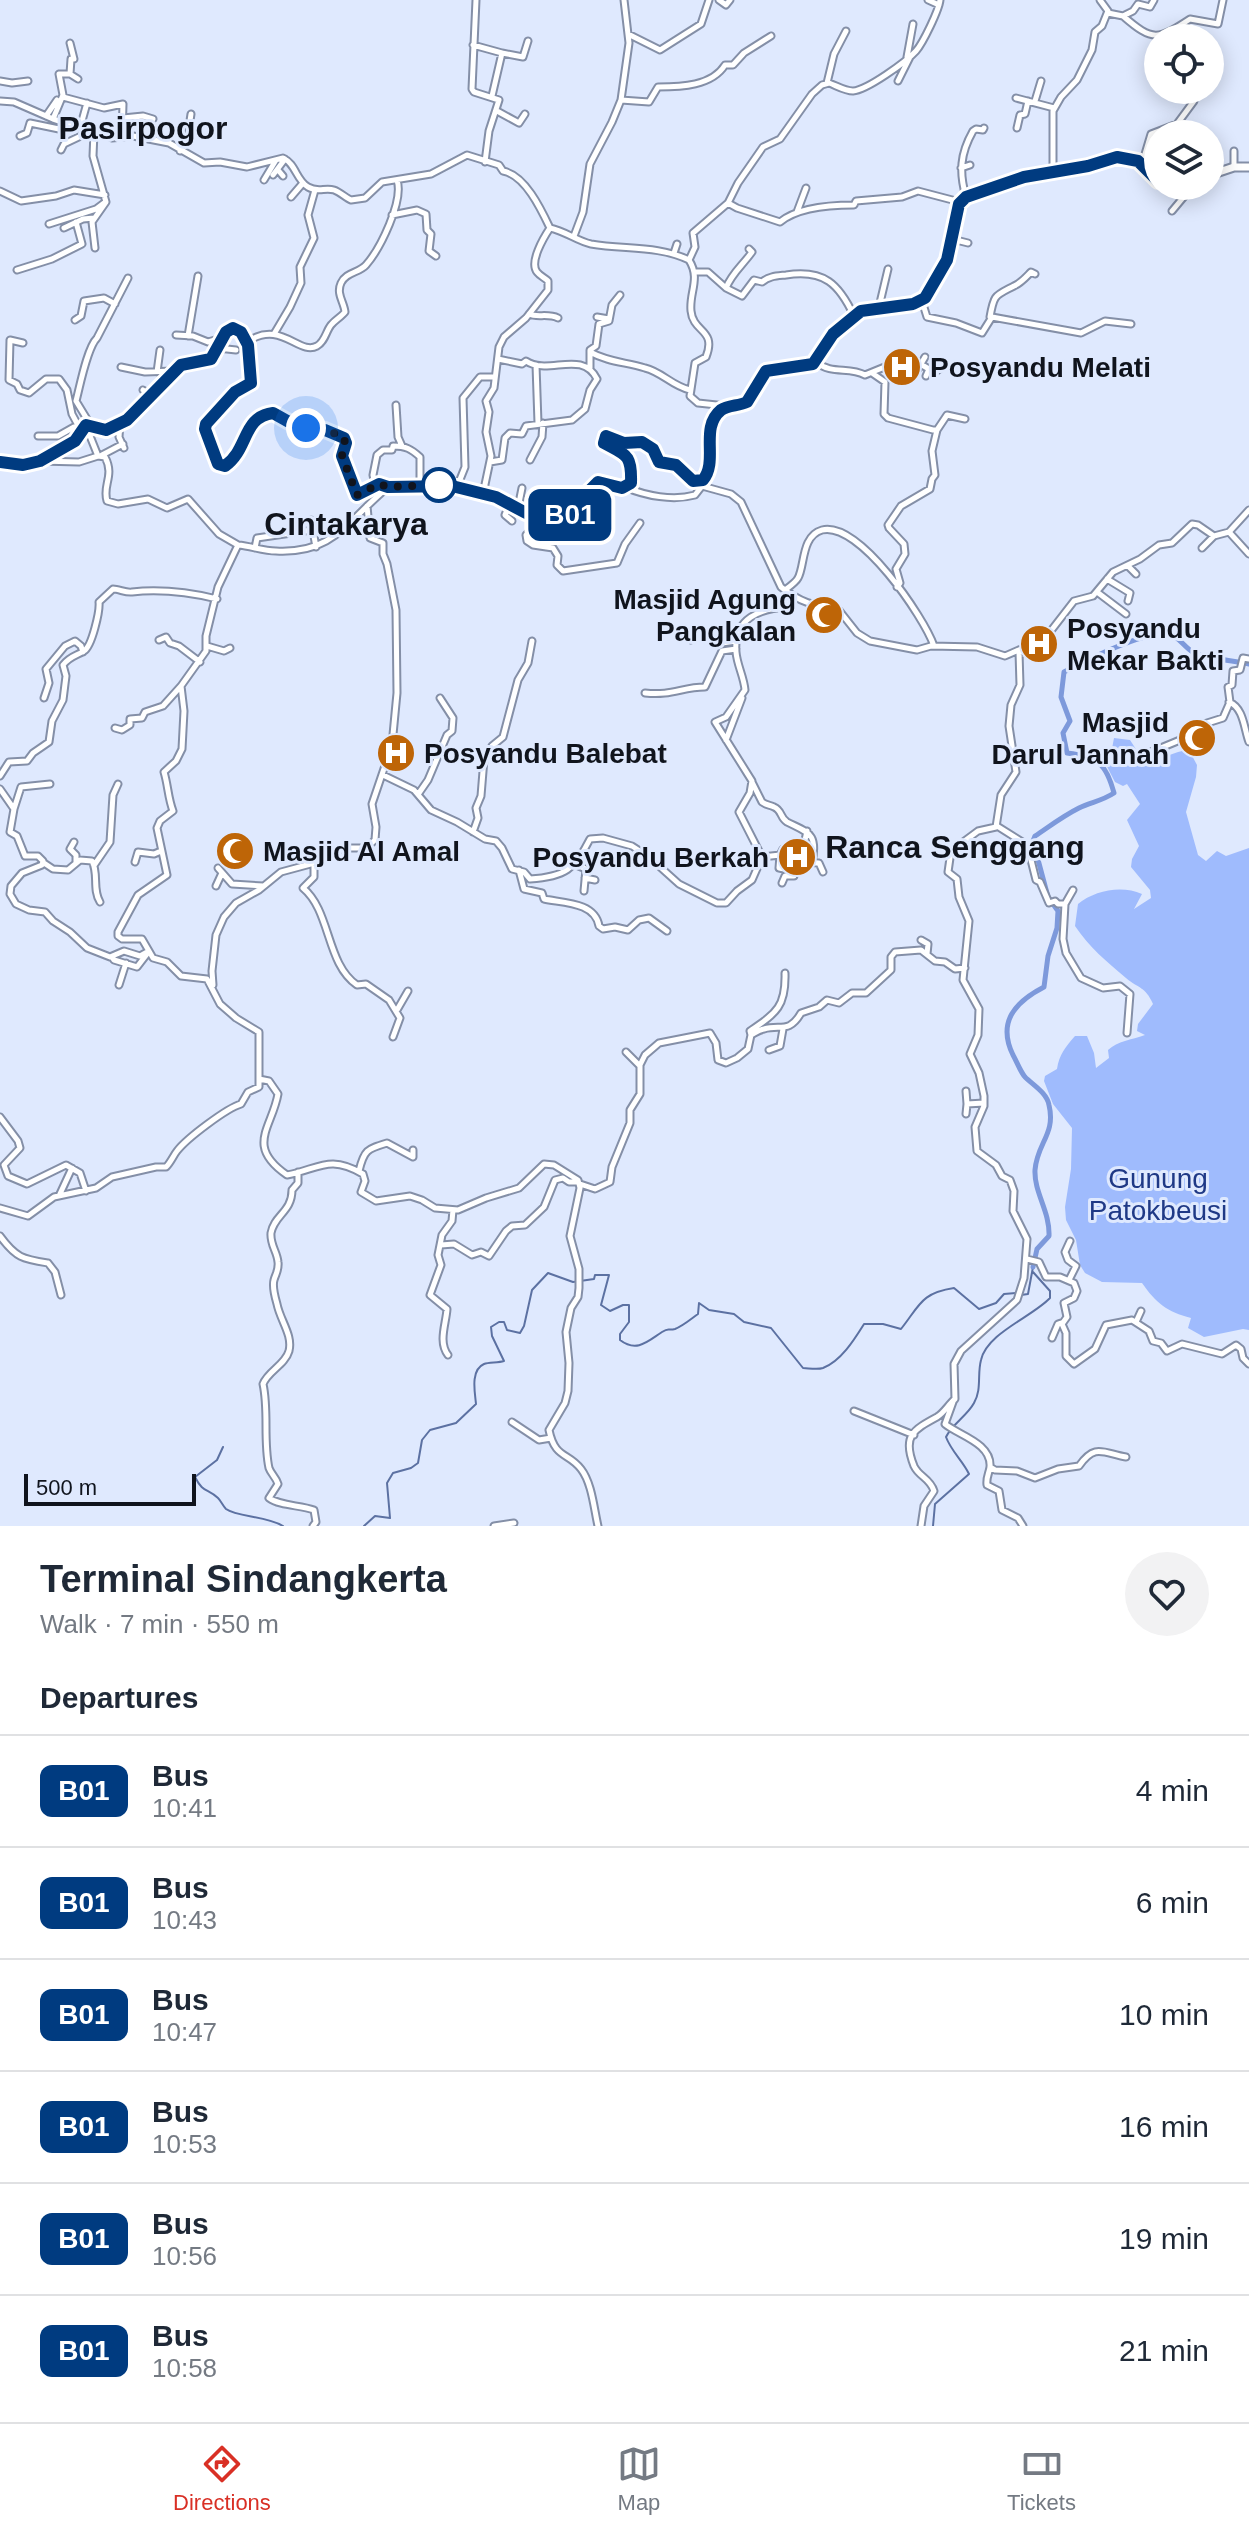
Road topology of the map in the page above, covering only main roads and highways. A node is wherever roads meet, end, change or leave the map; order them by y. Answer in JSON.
{"nodes":[{"id":1,"x":1144,"y":166,"type":"edge"},
{"id":2,"x":1249,"y":167,"type":"edge"},
{"id":3,"x":1224,"y":170,"type":"edge"},
{"id":4,"x":0,"y":462,"type":"edge"}],
"edges":[{"from":1,"to":4,"type":"main road"},
{"from":2,"to":3,"type":"main road"}]}
